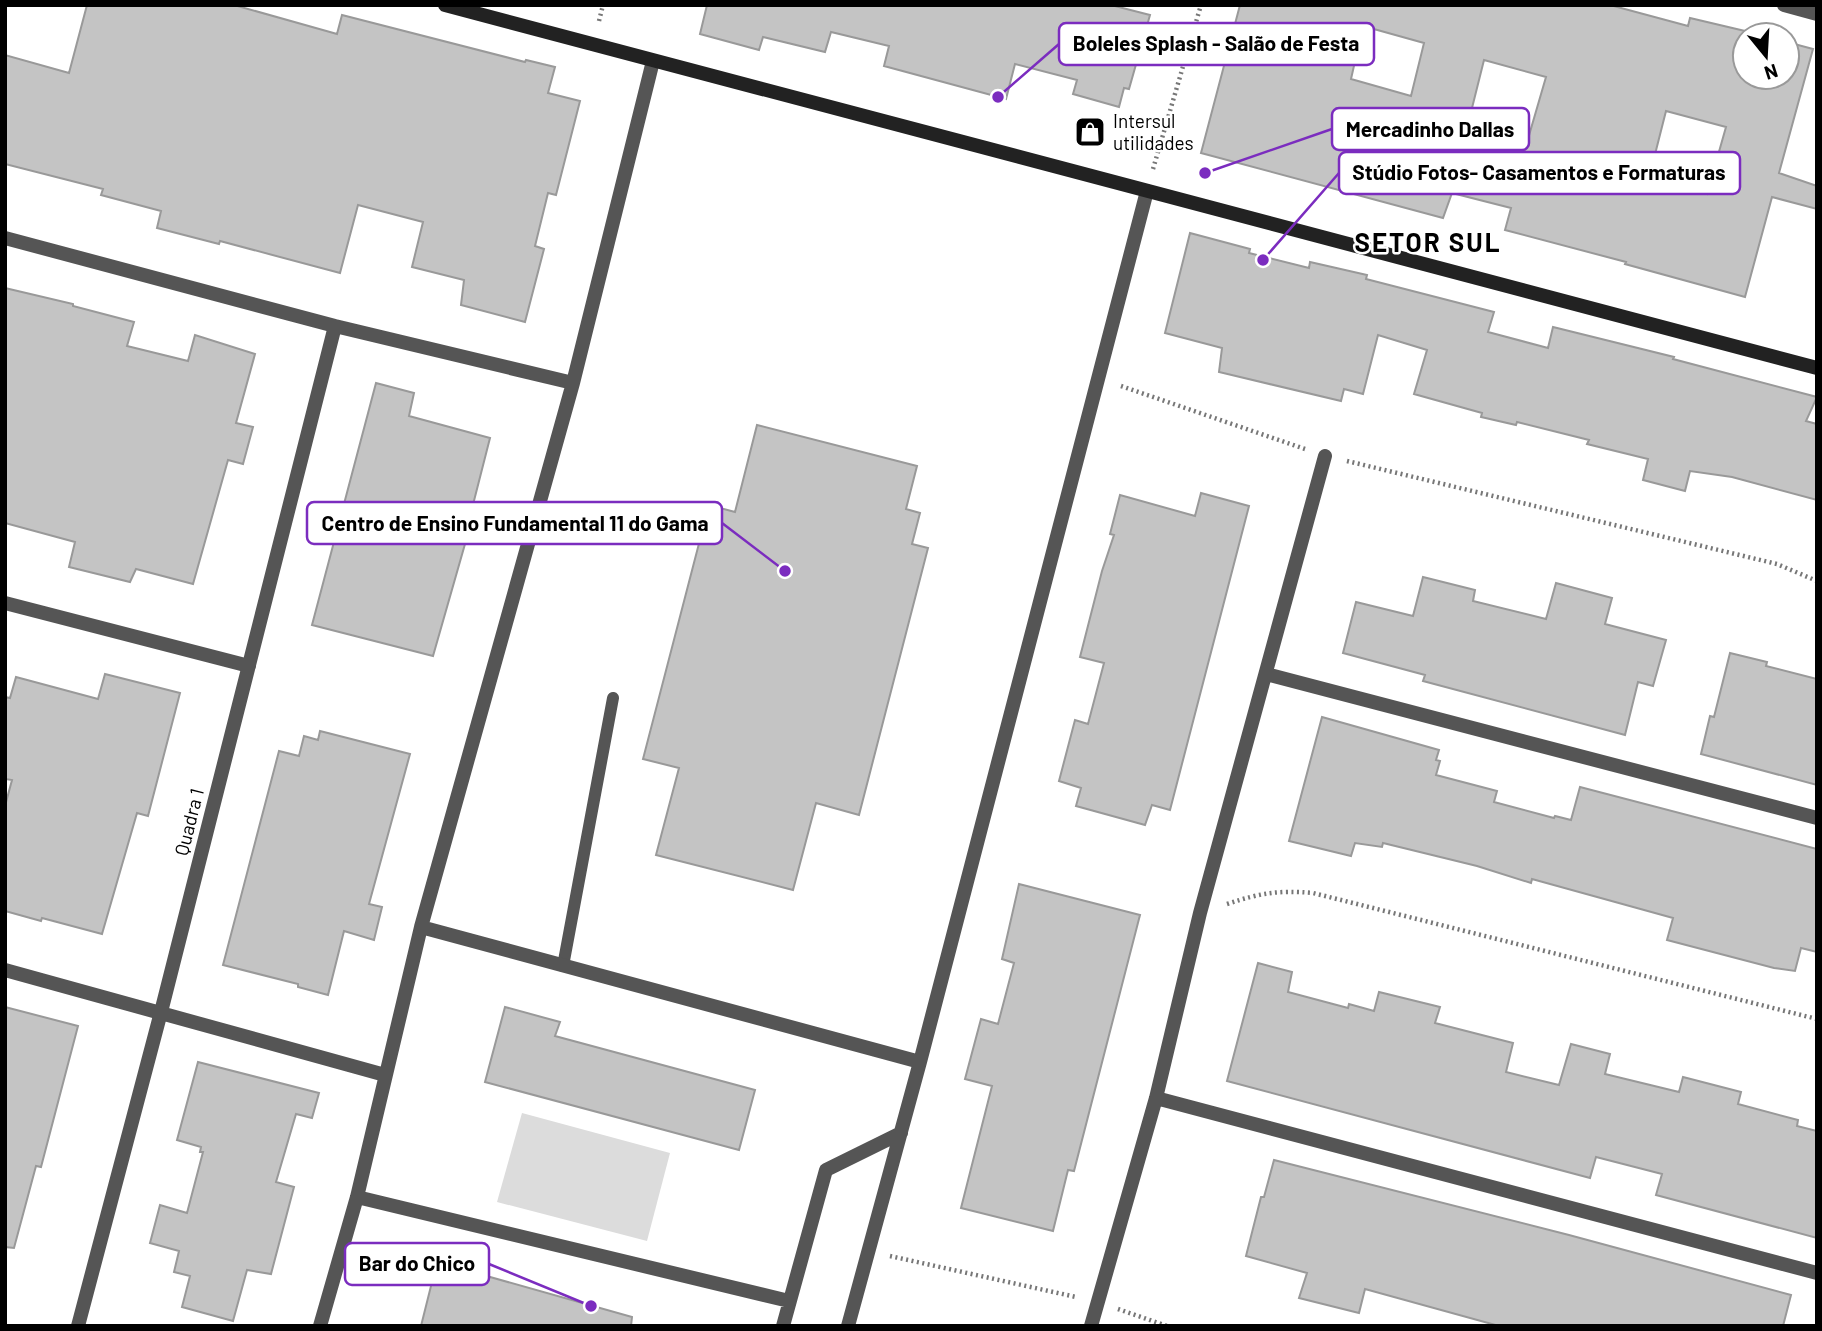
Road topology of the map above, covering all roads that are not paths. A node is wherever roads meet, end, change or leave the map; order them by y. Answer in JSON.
{"nodes":[{"id":1,"x":445,"y":5,"type":"edge"},
{"id":2,"x":1784,"y":5,"type":"edge"},
{"id":3,"x":1817,"y":13,"type":"edge"},
{"id":4,"x":653,"y":61,"type":"junction"},
{"id":5,"x":1147,"y":191,"type":"junction"},
{"id":6,"x":5,"y":238,"type":"edge"},
{"id":7,"x":335,"y":326,"type":"junction"},
{"id":8,"x":1817,"y":368,"type":"edge"},
{"id":9,"x":573,"y":383,"type":"junction"},
{"id":10,"x":1325,"y":456,"type":"road end"},
{"id":11,"x":5,"y":603,"type":"edge"},
{"id":12,"x":249,"y":666,"type":"junction"},
{"id":13,"x":1266,"y":674,"type":"junction"},
{"id":14,"x":613,"y":698,"type":"dead end"},
{"id":15,"x":1817,"y":818,"type":"edge"},
{"id":16,"x":421,"y":927,"type":"junction"},
{"id":17,"x":563,"y":966,"type":"junction"},
{"id":18,"x":5,"y":970,"type":"edge"},
{"id":19,"x":161,"y":1012,"type":"junction"},
{"id":20,"x":920,"y":1062,"type":"junction"},
{"id":21,"x":386,"y":1075,"type":"junction"},
{"id":22,"x":1156,"y":1098,"type":"junction"},
{"id":23,"x":901,"y":1133,"type":"junction"},
{"id":24,"x":356,"y":1197,"type":"junction"},
{"id":25,"x":1817,"y":1273,"type":"edge"},
{"id":26,"x":789,"y":1301,"type":"junction"},
{"id":27,"x":78,"y":1326,"type":"edge"},
{"id":28,"x":320,"y":1326,"type":"edge"},
{"id":29,"x":783,"y":1326,"type":"edge"},
{"id":30,"x":848,"y":1326,"type":"edge"},
{"id":31,"x":1091,"y":1326,"type":"edge"}],
"edges":[{"from":1,"to":4,"type":"street"},
{"from":2,"to":3,"type":"street"},
{"from":4,"to":5,"type":"street"},
{"from":4,"to":9,"type":"street"},
{"from":5,"to":8,"type":"street"},
{"from":5,"to":20,"type":"street"},
{"from":6,"to":7,"type":"street"},
{"from":7,"to":9,"type":"street"},
{"from":7,"to":12,"type":"street","name":"Quadra 1"},
{"from":9,"to":16,"type":"street"},
{"from":10,"to":13,"type":"street"},
{"from":11,"to":12,"type":"street"},
{"from":12,"to":19,"type":"street","name":"Quadra 1"},
{"from":13,"to":15,"type":"street"},
{"from":13,"to":22,"type":"street"},
{"from":14,"to":17,"type":"lane"},
{"from":16,"to":17,"type":"street"},
{"from":16,"to":21,"type":"street"},
{"from":17,"to":20,"type":"street"},
{"from":18,"to":19,"type":"street"},
{"from":19,"to":21,"type":"street"},
{"from":19,"to":27,"type":"street","name":"Quadra 1"},
{"from":20,"to":23,"type":"street"},
{"from":21,"to":24,"type":"street"},
{"from":22,"to":25,"type":"street"},
{"from":22,"to":31,"type":"street"},
{"from":23,"to":26,"type":"street"},
{"from":23,"to":30,"type":"street"},
{"from":24,"to":26,"type":"street"},
{"from":24,"to":28,"type":"street"},
{"from":26,"to":29,"type":"street"}]}
